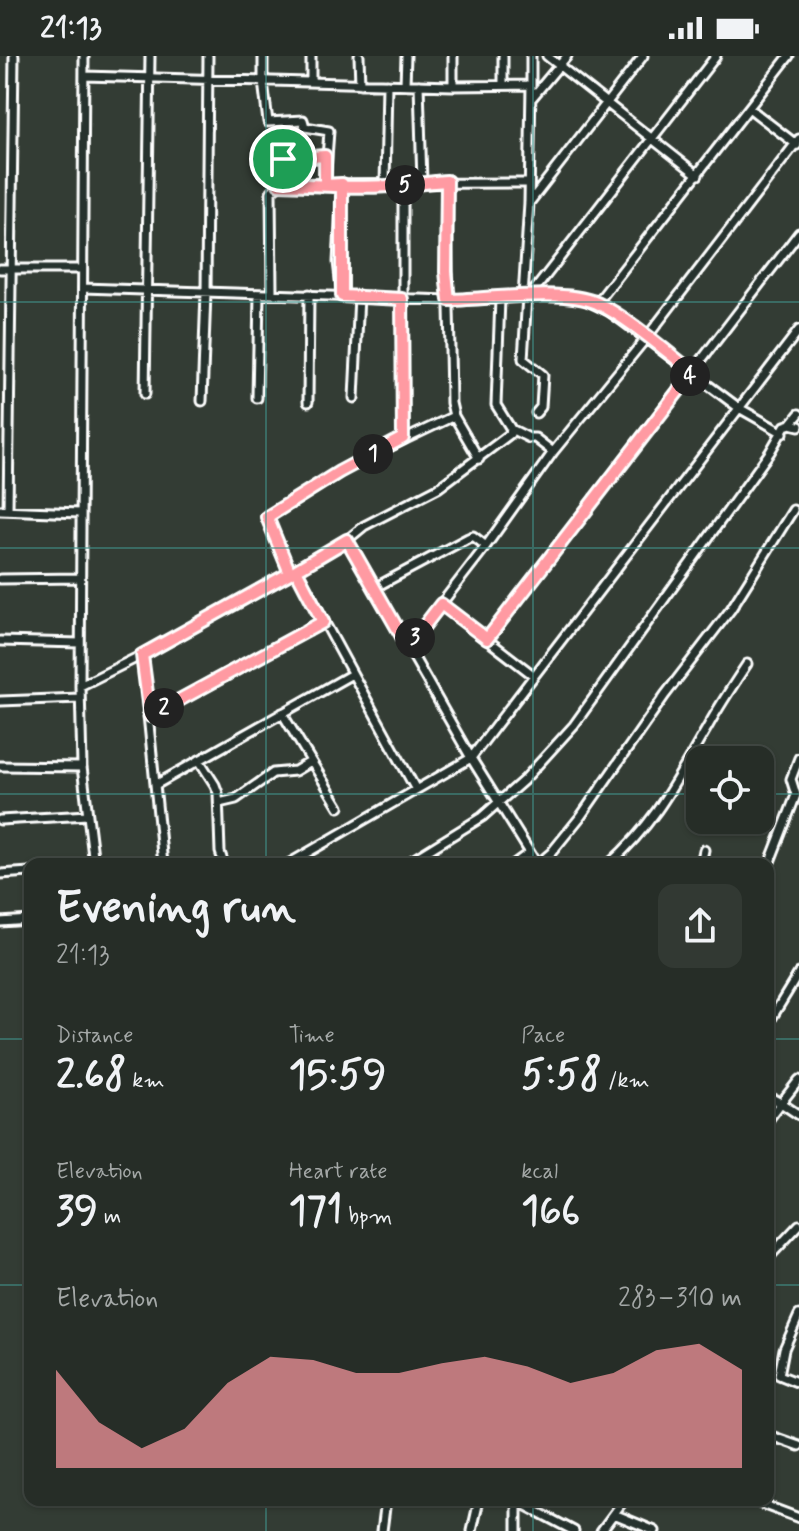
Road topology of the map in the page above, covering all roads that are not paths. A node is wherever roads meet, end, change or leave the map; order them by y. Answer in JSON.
{"nodes":[{"id":1,"x":14,"y":56,"type":"edge"},
{"id":2,"x":84,"y":56,"type":"edge"},
{"id":3,"x":150,"y":56,"type":"edge"},
{"id":4,"x":208,"y":56,"type":"edge"},
{"id":5,"x":263,"y":56,"type":"edge"},
{"id":6,"x":311,"y":56,"type":"edge"},
{"id":7,"x":359,"y":56,"type":"edge"},
{"id":8,"x":406,"y":56,"type":"edge"},
{"id":9,"x":453,"y":56,"type":"edge"},
{"id":10,"x":503,"y":56,"type":"edge"},
{"id":11,"x":531,"y":56,"type":"edge"},
{"id":12,"x":547,"y":56,"type":"edge"},
{"id":13,"x":567,"y":56,"type":"edge"},
{"id":14,"x":643,"y":56,"type":"edge"},
{"id":15,"x":716,"y":56,"type":"edge"},
{"id":16,"x":789,"y":56,"type":"edge"},
{"id":17,"x":559,"y":66,"type":"junction"},
{"id":18,"x":84,"y":76,"type":"junction"},
{"id":19,"x":149,"y":79,"type":"junction"},
{"id":20,"x":208,"y":79,"type":"junction"},
{"id":21,"x":263,"y":81,"type":"junction"},
{"id":22,"x":311,"y":82,"type":"junction"},
{"id":23,"x":360,"y":84,"type":"junction"},
{"id":24,"x":387,"y":84,"type":"junction"},
{"id":25,"x":405,"y":84,"type":"junction"},
{"id":26,"x":419,"y":85,"type":"junction"},
{"id":27,"x":503,"y":85,"type":"junction"},
{"id":28,"x":531,"y":85,"type":"junction"},
{"id":29,"x":453,"y":86,"type":"junction"},
{"id":30,"x":531,"y":99,"type":"junction"},
{"id":31,"x":606,"y":104,"type":"junction"},
{"id":32,"x":749,"y":108,"type":"junction"},
{"id":33,"x":651,"y":140,"type":"junction"},
{"id":34,"x":798,"y":143,"type":"edge"},
{"id":35,"x":325,"y":156,"type":"junction"},
{"id":36,"x":698,"y":175,"type":"junction"},
{"id":37,"x":447,"y":181,"type":"junction"},
{"id":38,"x":422,"y":182,"type":"junction"},
{"id":39,"x":528,"y":183,"type":"junction"},
{"id":40,"x":279,"y":184,"type":"junction"},
{"id":41,"x":342,"y":184,"type":"junction"},
{"id":42,"x":325,"y":185,"type":"junction"},
{"id":43,"x":385,"y":185,"type":"junction"},
{"id":44,"x":403,"y":185,"type":"junction"},
{"id":45,"x":529,"y":203,"type":"junction"},
{"id":46,"x":799,"y":233,"type":"edge"},
{"id":47,"x":0,"y":269,"type":"edge"},
{"id":48,"x":9,"y":269,"type":"junction"},
{"id":49,"x":82,"y":269,"type":"junction"},
{"id":50,"x":83,"y":288,"type":"junction"},
{"id":51,"x":146,"y":289,"type":"junction"},
{"id":52,"x":272,"y":292,"type":"junction"},
{"id":53,"x":206,"y":293,"type":"junction"},
{"id":54,"x":309,"y":294,"type":"junction"},
{"id":55,"x":259,"y":295,"type":"junction"},
{"id":56,"x":342,"y":296,"type":"junction"},
{"id":57,"x":359,"y":296,"type":"junction"},
{"id":58,"x":527,"y":297,"type":"junction"},
{"id":59,"x":402,"y":299,"type":"junction"},
{"id":60,"x":500,"y":299,"type":"junction"},
{"id":61,"x":449,"y":300,"type":"junction"},
{"id":62,"x":597,"y":303,"type":"junction"},
{"id":63,"x":799,"y":330,"type":"edge"},
{"id":64,"x":647,"y":337,"type":"junction"},
{"id":65,"x":693,"y":372,"type":"junction"},
{"id":66,"x":145,"y":394,"type":"dead end"},
{"id":67,"x":257,"y":398,"type":"dead end"},
{"id":68,"x":354,"y":398,"type":"dead end"},
{"id":69,"x":202,"y":401,"type":"dead end"},
{"id":70,"x":308,"y":402,"type":"dead end"},
{"id":71,"x":739,"y":408,"type":"junction"},
{"id":72,"x":536,"y":413,"type":"dead end"},
{"id":73,"x":799,"y":414,"type":"edge"},
{"id":74,"x":454,"y":416,"type":"junction"},
{"id":75,"x":795,"y":425,"type":"edge"},
{"id":76,"x":511,"y":429,"type":"junction"},
{"id":77,"x":783,"y":433,"type":"junction"},
{"id":78,"x":403,"y":438,"type":"junction"},
{"id":79,"x":553,"y":452,"type":"junction"},
{"id":80,"x":479,"y":459,"type":"junction"},
{"id":81,"x":4,"y":510,"type":"edge"},
{"id":82,"x":793,"y":510,"type":"dead end"},
{"id":83,"x":80,"y":513,"type":"junction"},
{"id":84,"x":347,"y":540,"type":"junction"},
{"id":85,"x":486,"y":546,"type":"junction"},
{"id":86,"x":293,"y":572,"type":"junction"},
{"id":87,"x":80,"y":578,"type":"junction"},
{"id":88,"x":0,"y":579,"type":"edge"},
{"id":89,"x":374,"y":588,"type":"junction"},
{"id":90,"x":441,"y":604,"type":"junction"},
{"id":91,"x":323,"y":622,"type":"junction"},
{"id":92,"x":487,"y":639,"type":"junction"},
{"id":93,"x":0,"y":641,"type":"edge"},
{"id":94,"x":80,"y":643,"type":"junction"},
{"id":95,"x":408,"y":647,"type":"junction"},
{"id":96,"x":142,"y":655,"type":"junction"},
{"id":97,"x":747,"y":664,"type":"dead end"},
{"id":98,"x":352,"y":674,"type":"junction"},
{"id":99,"x":533,"y":675,"type":"junction"},
{"id":100,"x":80,"y":686,"type":"junction"},
{"id":101,"x":80,"y":698,"type":"junction"},
{"id":102,"x":0,"y":701,"type":"edge"},
{"id":103,"x":282,"y":713,"type":"junction"},
{"id":104,"x":150,"y":716,"type":"junction"},
{"id":105,"x":471,"y":758,"type":"junction"},
{"id":106,"x":799,"y":758,"type":"edge"},
{"id":107,"x":199,"y":760,"type":"junction"},
{"id":108,"x":310,"y":762,"type":"junction"},
{"id":109,"x":0,"y":766,"type":"edge"},
{"id":110,"x":82,"y":767,"type":"junction"},
{"id":111,"x":157,"y":784,"type":"junction"},
{"id":112,"x":415,"y":788,"type":"junction"},
{"id":113,"x":798,"y":795,"type":"edge"},
{"id":114,"x":219,"y":803,"type":"junction"},
{"id":115,"x":499,"y":803,"type":"junction"},
{"id":116,"x":339,"y":807,"type":"dead end"},
{"id":117,"x":88,"y":815,"type":"junction"},
{"id":118,"x":0,"y":820,"type":"edge"},
{"id":119,"x":704,"y":850,"type":"dead end"},
{"id":120,"x":529,"y":853,"type":"junction"},
{"id":121,"x":93,"y":858,"type":"edge"},
{"id":122,"x":163,"y":858,"type":"edge"},
{"id":123,"x":222,"y":858,"type":"edge"},
{"id":124,"x":298,"y":858,"type":"edge"},
{"id":125,"x":416,"y":858,"type":"edge"},
{"id":126,"x":522,"y":858,"type":"edge"},
{"id":127,"x":533,"y":858,"type":"edge"},
{"id":128,"x":545,"y":858,"type":"edge"},
{"id":129,"x":615,"y":858,"type":"edge"},
{"id":130,"x":702,"y":858,"type":"edge"},
{"id":131,"x":772,"y":858,"type":"edge"},
{"id":132,"x":24,"y":872,"type":"edge"},
{"id":133,"x":0,"y":874,"type":"edge"},
{"id":134,"x":24,"y":920,"type":"edge"},
{"id":135,"x":0,"y":922,"type":"edge"},
{"id":136,"x":799,"y":973,"type":"edge"},
{"id":137,"x":774,"y":1014,"type":"edge"},
{"id":138,"x":799,"y":1080,"type":"edge"},
{"id":139,"x":774,"y":1099,"type":"edge"},
{"id":140,"x":781,"y":1103,"type":"junction"},
{"id":141,"x":774,"y":1112,"type":"edge"},
{"id":142,"x":799,"y":1115,"type":"edge"},
{"id":143,"x":799,"y":1225,"type":"edge"},
{"id":144,"x":774,"y":1252,"type":"edge"},
{"id":145,"x":799,"y":1315,"type":"edge"},
{"id":146,"x":774,"y":1374,"type":"edge"},
{"id":147,"x":779,"y":1375,"type":"junction"},
{"id":148,"x":799,"y":1383,"type":"edge"},
{"id":149,"x":774,"y":1437,"type":"edge"},
{"id":150,"x":799,"y":1446,"type":"edge"},
{"id":151,"x":385,"y":1506,"type":"edge"},
{"id":152,"x":478,"y":1506,"type":"edge"},
{"id":153,"x":516,"y":1506,"type":"edge"},
{"id":154,"x":526,"y":1506,"type":"edge"},
{"id":155,"x":620,"y":1506,"type":"edge"},
{"id":156,"x":767,"y":1506,"type":"edge"},
{"id":157,"x":614,"y":1514,"type":"junction"},
{"id":158,"x":799,"y":1518,"type":"edge"},
{"id":159,"x":381,"y":1531,"type":"edge"},
{"id":160,"x":472,"y":1531,"type":"edge"},
{"id":161,"x":517,"y":1531,"type":"edge"},
{"id":162,"x":574,"y":1531,"type":"edge"},
{"id":163,"x":601,"y":1531,"type":"edge"},
{"id":164,"x":655,"y":1531,"type":"edge"}],
"edges":[{"from":1,"to":48,"type":"street"},
{"from":2,"to":18,"type":"street"},
{"from":3,"to":19,"type":"street"},
{"from":4,"to":20,"type":"street"},
{"from":5,"to":21,"type":"street"},
{"from":6,"to":22,"type":"street"},
{"from":7,"to":23,"type":"street"},
{"from":8,"to":25,"type":"street"},
{"from":9,"to":29,"type":"street"},
{"from":10,"to":27,"type":"street"},
{"from":11,"to":28,"type":"street"},
{"from":12,"to":17,"type":"street"},
{"from":13,"to":17,"type":"street"},
{"from":14,"to":31,"type":"street"},
{"from":15,"to":33,"type":"street"},
{"from":16,"to":32,"type":"street"},
{"from":17,"to":30,"type":"street"},
{"from":17,"to":31,"type":"street"},
{"from":18,"to":19,"type":"street"},
{"from":18,"to":49,"type":"street"},
{"from":19,"to":20,"type":"street"},
{"from":19,"to":51,"type":"street"},
{"from":20,"to":21,"type":"street"},
{"from":20,"to":53,"type":"street"},
{"from":21,"to":22,"type":"street"},
{"from":21,"to":35,"type":"street"},
{"from":22,"to":23,"type":"street"},
{"from":23,"to":24,"type":"street"},
{"from":24,"to":25,"type":"street"},
{"from":24,"to":43,"type":"street"},
{"from":25,"to":26,"type":"street"},
{"from":26,"to":29,"type":"street"},
{"from":26,"to":38,"type":"street"},
{"from":27,"to":28,"type":"street"},
{"from":27,"to":29,"type":"street"},
{"from":28,"to":30,"type":"street"},
{"from":30,"to":39,"type":"street"},
{"from":31,"to":33,"type":"street"},
{"from":31,"to":45,"type":"street"},
{"from":32,"to":34,"type":"street"},
{"from":32,"to":36,"type":"street"},
{"from":33,"to":36,"type":"street"},
{"from":33,"to":58,"type":"street"},
{"from":34,"to":64,"type":"street"},
{"from":35,"to":40,"type":"street"},
{"from":35,"to":42,"type":"street"},
{"from":36,"to":62,"type":"street"},
{"from":37,"to":38,"type":"street"},
{"from":37,"to":39,"type":"street"},
{"from":37,"to":61,"type":"street"},
{"from":38,"to":44,"type":"street"},
{"from":39,"to":45,"type":"street"},
{"from":40,"to":42,"type":"street"},
{"from":40,"to":52,"type":"street"},
{"from":41,"to":42,"type":"street"},
{"from":41,"to":43,"type":"street"},
{"from":41,"to":56,"type":"street"},
{"from":43,"to":44,"type":"street"},
{"from":44,"to":59,"type":"street"},
{"from":45,"to":58,"type":"street"},
{"from":46,"to":65,"type":"street"},
{"from":47,"to":48,"type":"street"},
{"from":48,"to":49,"type":"street"},
{"from":48,"to":81,"type":"street"},
{"from":49,"to":50,"type":"street"},
{"from":50,"to":51,"type":"street"},
{"from":50,"to":83,"type":"street"},
{"from":51,"to":53,"type":"street"},
{"from":51,"to":66,"type":"street"},
{"from":52,"to":54,"type":"street"},
{"from":52,"to":55,"type":"street"},
{"from":53,"to":55,"type":"street"},
{"from":53,"to":69,"type":"street"},
{"from":54,"to":56,"type":"street"},
{"from":54,"to":70,"type":"street"},
{"from":55,"to":67,"type":"street"},
{"from":56,"to":57,"type":"street"},
{"from":57,"to":59,"type":"street"},
{"from":57,"to":68,"type":"street"},
{"from":58,"to":60,"type":"street"},
{"from":58,"to":62,"type":"street"},
{"from":58,"to":72,"type":"street"},
{"from":59,"to":61,"type":"street"},
{"from":59,"to":78,"type":"street"},
{"from":60,"to":61,"type":"street"},
{"from":60,"to":76,"type":"street"},
{"from":61,"to":74,"type":"street"},
{"from":62,"to":64,"type":"street"},
{"from":63,"to":71,"type":"street"},
{"from":64,"to":65,"type":"street"},
{"from":64,"to":79,"type":"street"},
{"from":65,"to":71,"type":"street"},
{"from":65,"to":92,"type":"street"},
{"from":71,"to":77,"type":"street"},
{"from":71,"to":99,"type":"street"},
{"from":73,"to":75,"type":"street"},
{"from":74,"to":78,"type":"street"},
{"from":74,"to":80,"type":"street"},
{"from":75,"to":77,"type":"street"},
{"from":76,"to":79,"type":"street"},
{"from":76,"to":80,"type":"street"},
{"from":77,"to":115,"type":"street"},
{"from":78,"to":86,"type":"street"},
{"from":79,"to":85,"type":"street"},
{"from":80,"to":84,"type":"street"},
{"from":81,"to":83,"type":"street"},
{"from":82,"to":128,"type":"street"},
{"from":83,"to":87,"type":"street"},
{"from":84,"to":86,"type":"street"},
{"from":84,"to":89,"type":"street"},
{"from":85,"to":89,"type":"street"},
{"from":85,"to":90,"type":"street"},
{"from":86,"to":91,"type":"street"},
{"from":86,"to":96,"type":"street"},
{"from":87,"to":88,"type":"street"},
{"from":87,"to":94,"type":"street"},
{"from":89,"to":95,"type":"street"},
{"from":90,"to":92,"type":"street"},
{"from":90,"to":95,"type":"street"},
{"from":91,"to":98,"type":"street"},
{"from":91,"to":104,"type":"street"},
{"from":92,"to":99,"type":"street"},
{"from":93,"to":94,"type":"street"},
{"from":94,"to":100,"type":"street"},
{"from":95,"to":105,"type":"street"},
{"from":96,"to":100,"type":"street"},
{"from":96,"to":104,"type":"street"},
{"from":97,"to":129,"type":"street"},
{"from":98,"to":103,"type":"street"},
{"from":98,"to":112,"type":"street"},
{"from":99,"to":105,"type":"street"},
{"from":100,"to":101,"type":"street"},
{"from":101,"to":102,"type":"street"},
{"from":101,"to":110,"type":"street"},
{"from":103,"to":107,"type":"street"},
{"from":103,"to":108,"type":"street"},
{"from":104,"to":111,"type":"street"},
{"from":105,"to":112,"type":"street"},
{"from":105,"to":115,"type":"street"},
{"from":106,"to":113,"type":"street"},
{"from":107,"to":111,"type":"street"},
{"from":107,"to":114,"type":"street"},
{"from":108,"to":114,"type":"street"},
{"from":108,"to":116,"type":"street"},
{"from":109,"to":110,"type":"street"},
{"from":110,"to":117,"type":"street"},
{"from":111,"to":122,"type":"street"},
{"from":112,"to":124,"type":"street"},
{"from":113,"to":131,"type":"street"},
{"from":114,"to":123,"type":"street"},
{"from":115,"to":120,"type":"street"},
{"from":115,"to":125,"type":"street"},
{"from":117,"to":118,"type":"street"},
{"from":117,"to":121,"type":"street"},
{"from":119,"to":130,"type":"street"},
{"from":120,"to":126,"type":"street"},
{"from":120,"to":127,"type":"street"},
{"from":132,"to":133,"type":"street"},
{"from":134,"to":135,"type":"street"},
{"from":136,"to":137,"type":"street"},
{"from":138,"to":140,"type":"street"},
{"from":139,"to":140,"type":"street"},
{"from":140,"to":141,"type":"street"},
{"from":140,"to":142,"type":"street"},
{"from":143,"to":144,"type":"street"},
{"from":145,"to":147,"type":"street"},
{"from":146,"to":147,"type":"street"},
{"from":147,"to":148,"type":"street"},
{"from":149,"to":150,"type":"street"},
{"from":151,"to":159,"type":"street"},
{"from":152,"to":160,"type":"street"},
{"from":153,"to":161,"type":"street"},
{"from":154,"to":162,"type":"street"},
{"from":155,"to":157,"type":"street"},
{"from":156,"to":158,"type":"street"},
{"from":157,"to":163,"type":"street"},
{"from":157,"to":164,"type":"street"}]}
